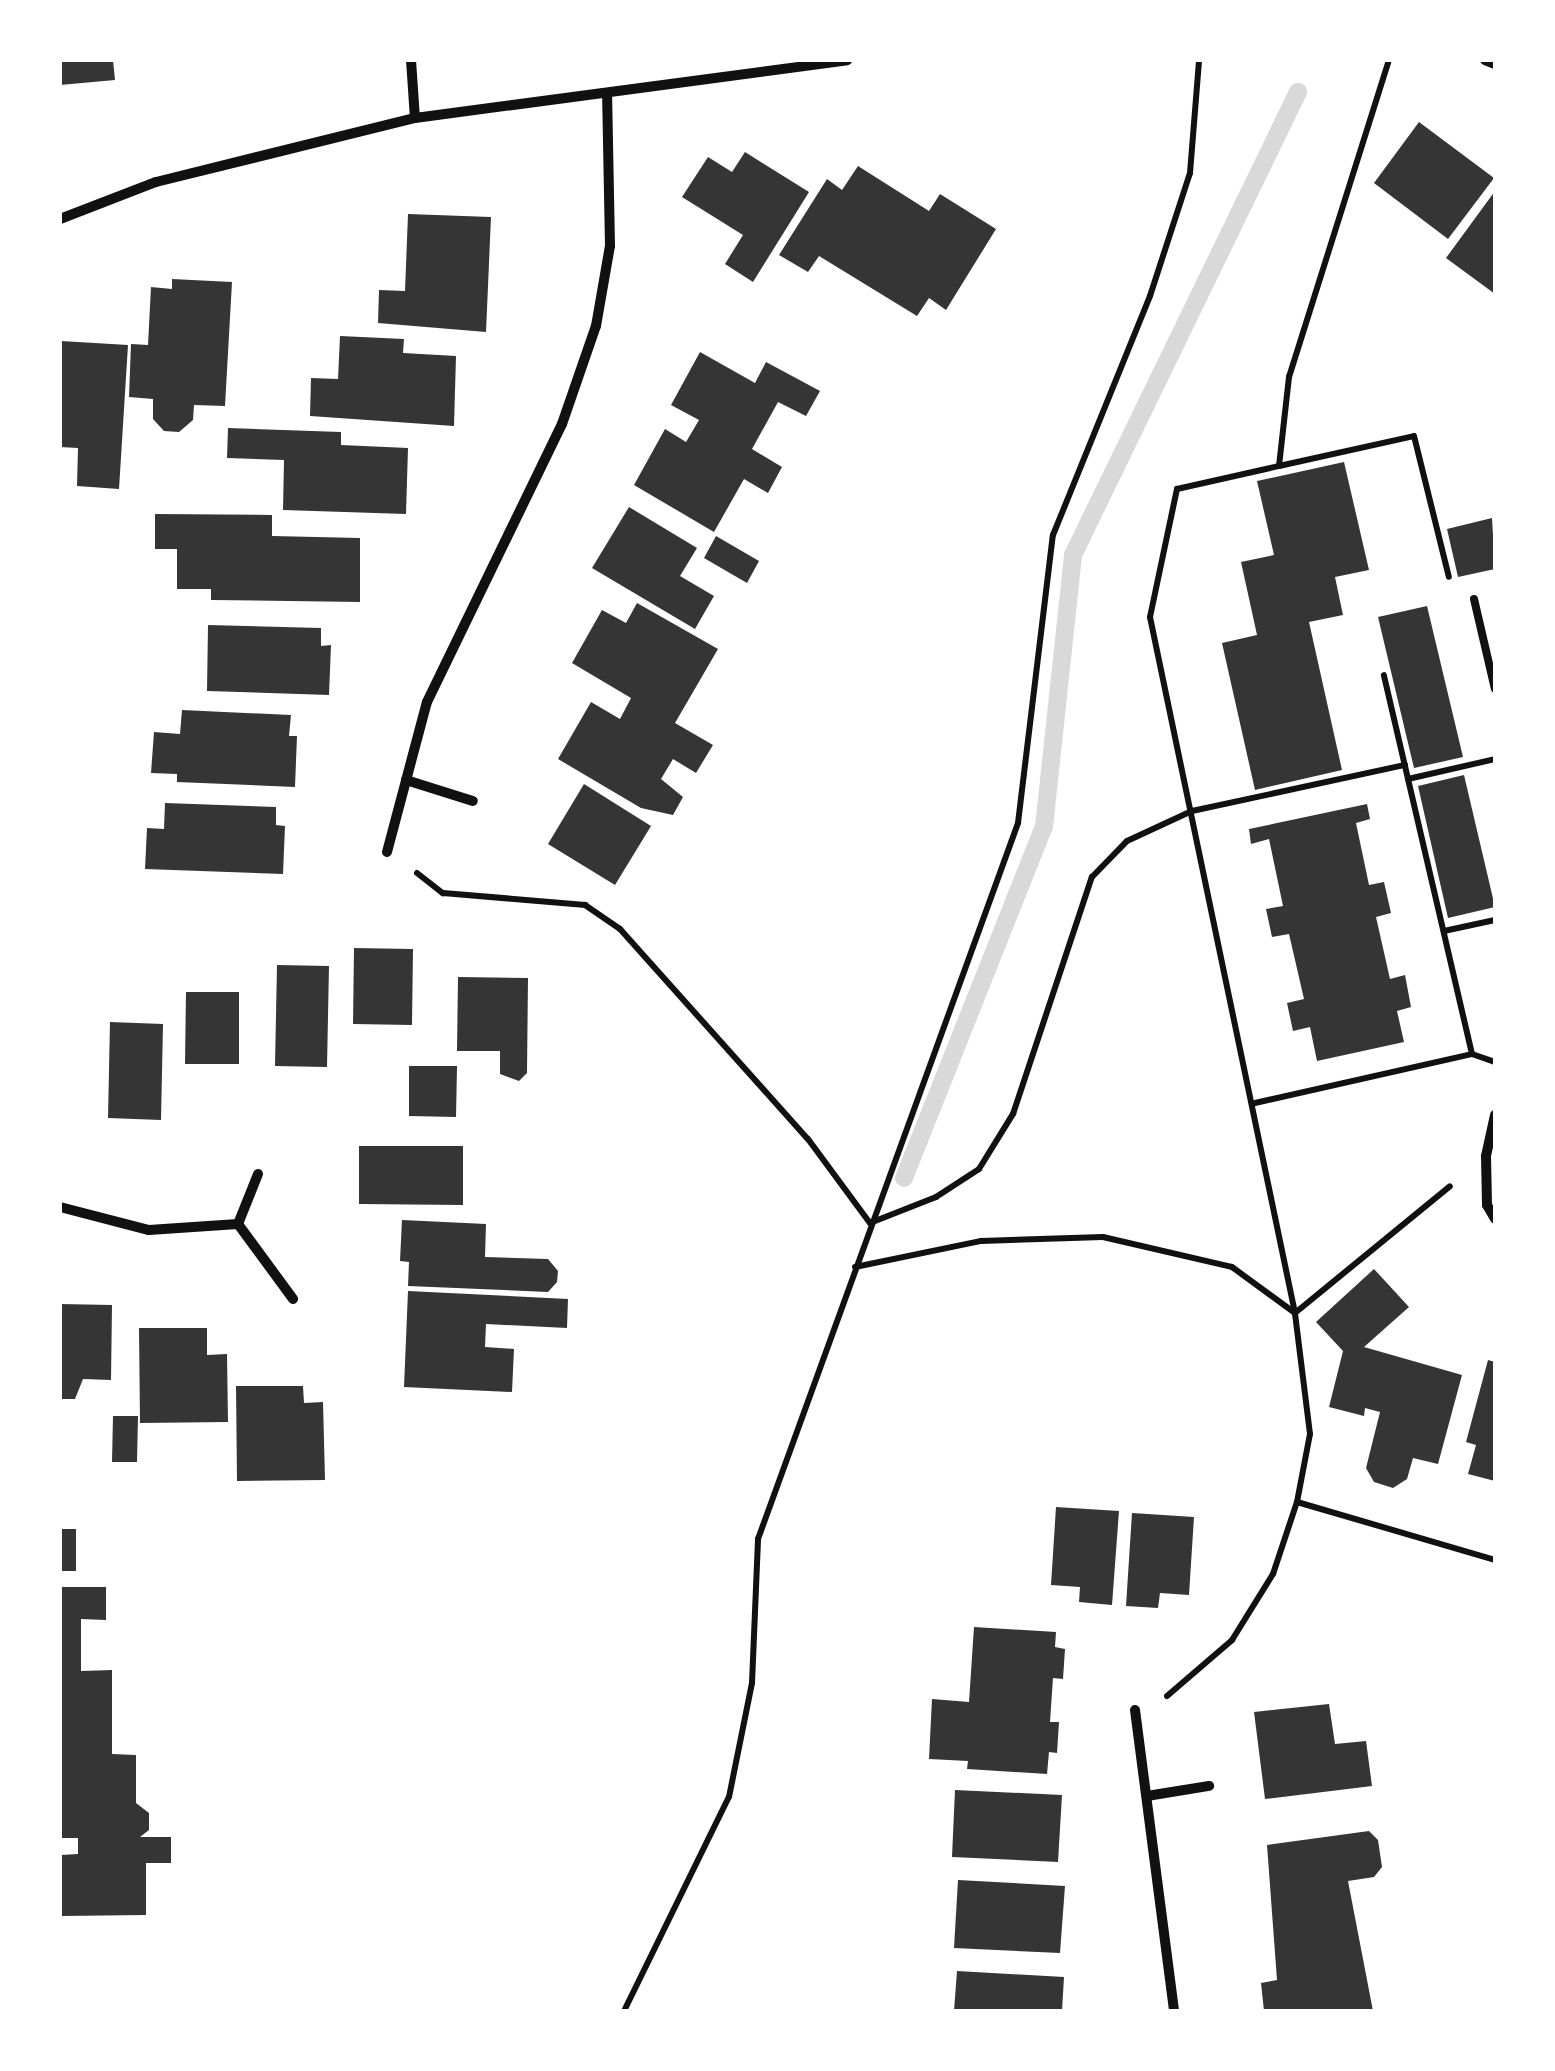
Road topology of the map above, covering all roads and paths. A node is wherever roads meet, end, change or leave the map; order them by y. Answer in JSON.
{"nodes":[{"id":1,"x":412,"y":60,"type":"edge"},
{"id":2,"x":847,"y":60,"type":"edge"},
{"id":3,"x":1199,"y":60,"type":"edge"},
{"id":4,"x":1389,"y":60,"type":"edge"},
{"id":5,"x":1486,"y":60,"type":"edge"},
{"id":6,"x":1495,"y":64,"type":"edge"},
{"id":7,"x":607,"y":95,"type":"junction"},
{"id":8,"x":415,"y":118,"type":"junction"},
{"id":9,"x":60,"y":219,"type":"edge"},
{"id":10,"x":1280,"y":466,"type":"junction"},
{"id":11,"x":1474,"y":600,"type":"joint"},
{"id":12,"x":1384,"y":675,"type":"dead end"},
{"id":13,"x":1495,"y":689,"type":"edge"},
{"id":14,"x":1495,"y":758,"type":"edge"},
{"id":15,"x":1405,"y":765,"type":"junction"},
{"id":16,"x":1408,"y":779,"type":"junction"},
{"id":17,"x":406,"y":780,"type":"junction"},
{"id":18,"x":473,"y":801,"type":"dead end"},
{"id":19,"x":1192,"y":811,"type":"junction"},
{"id":20,"x":387,"y":852,"type":"joint"},
{"id":21,"x":1495,"y":920,"type":"edge"},
{"id":22,"x":1444,"y":931,"type":"junction"},
{"id":23,"x":1472,"y":1054,"type":"junction"},
{"id":24,"x":1495,"y":1062,"type":"edge"},
{"id":25,"x":1255,"y":1102,"type":"junction"},
{"id":26,"x":1495,"y":1115,"type":"edge"},
{"id":27,"x":1486,"y":1156,"type":"junction"},
{"id":28,"x":258,"y":1174,"type":"dead end"},
{"id":29,"x":60,"y":1207,"type":"edge"},
{"id":30,"x":1495,"y":1219,"type":"edge"},
{"id":31,"x":870,"y":1223,"type":"junction"},
{"id":32,"x":238,"y":1224,"type":"junction"},
{"id":33,"x":854,"y":1267,"type":"junction"},
{"id":34,"x":293,"y":1299,"type":"dead end"},
{"id":35,"x":1295,"y":1314,"type":"junction"},
{"id":36,"x":1297,"y":1502,"type":"junction"},
{"id":37,"x":1495,"y":1560,"type":"edge"},
{"id":38,"x":1134,"y":1710,"type":"joint"},
{"id":39,"x":1209,"y":1786,"type":"dead end"},
{"id":40,"x":1146,"y":1796,"type":"junction"},
{"id":41,"x":624,"y":2011,"type":"edge"},
{"id":42,"x":1174,"y":2011,"type":"edge"}],
"edges":[{"from":1,"to":8,"type":"street"},
{"from":2,"to":7,"type":"street"},
{"from":3,"to":31,"type":"path"},
{"from":4,"to":10,"type":"path"},
{"from":5,"to":6,"type":"street"},
{"from":7,"to":8,"type":"street"},
{"from":7,"to":17,"type":"street"},
{"from":8,"to":9,"type":"street"},
{"from":10,"to":11,"type":"path"},
{"from":10,"to":19,"type":"path"},
{"from":11,"to":13,"type":"lane"},
{"from":12,"to":15,"type":"path"},
{"from":14,"to":16,"type":"path"},
{"from":15,"to":16,"type":"path"},
{"from":15,"to":19,"type":"path"},
{"from":16,"to":22,"type":"path"},
{"from":17,"to":18,"type":"street"},
{"from":17,"to":20,"type":"street"},
{"from":19,"to":25,"type":"path"},
{"from":19,"to":31,"type":"path"},
{"from":20,"to":31,"type":"path"},
{"from":21,"to":22,"type":"path"},
{"from":22,"to":23,"type":"path"},
{"from":23,"to":24,"type":"path"},
{"from":23,"to":25,"type":"path"},
{"from":25,"to":35,"type":"path"},
{"from":26,"to":27,"type":"street"},
{"from":27,"to":30,"type":"street"},
{"from":27,"to":35,"type":"path"},
{"from":28,"to":32,"type":"street"},
{"from":29,"to":32,"type":"street"},
{"from":31,"to":33,"type":"path"},
{"from":32,"to":34,"type":"street"},
{"from":33,"to":35,"type":"path"},
{"from":33,"to":41,"type":"path"},
{"from":35,"to":36,"type":"path"},
{"from":36,"to":37,"type":"path"},
{"from":36,"to":38,"type":"path"},
{"from":38,"to":40,"type":"street"},
{"from":39,"to":40,"type":"street"},
{"from":40,"to":42,"type":"street"}]}
